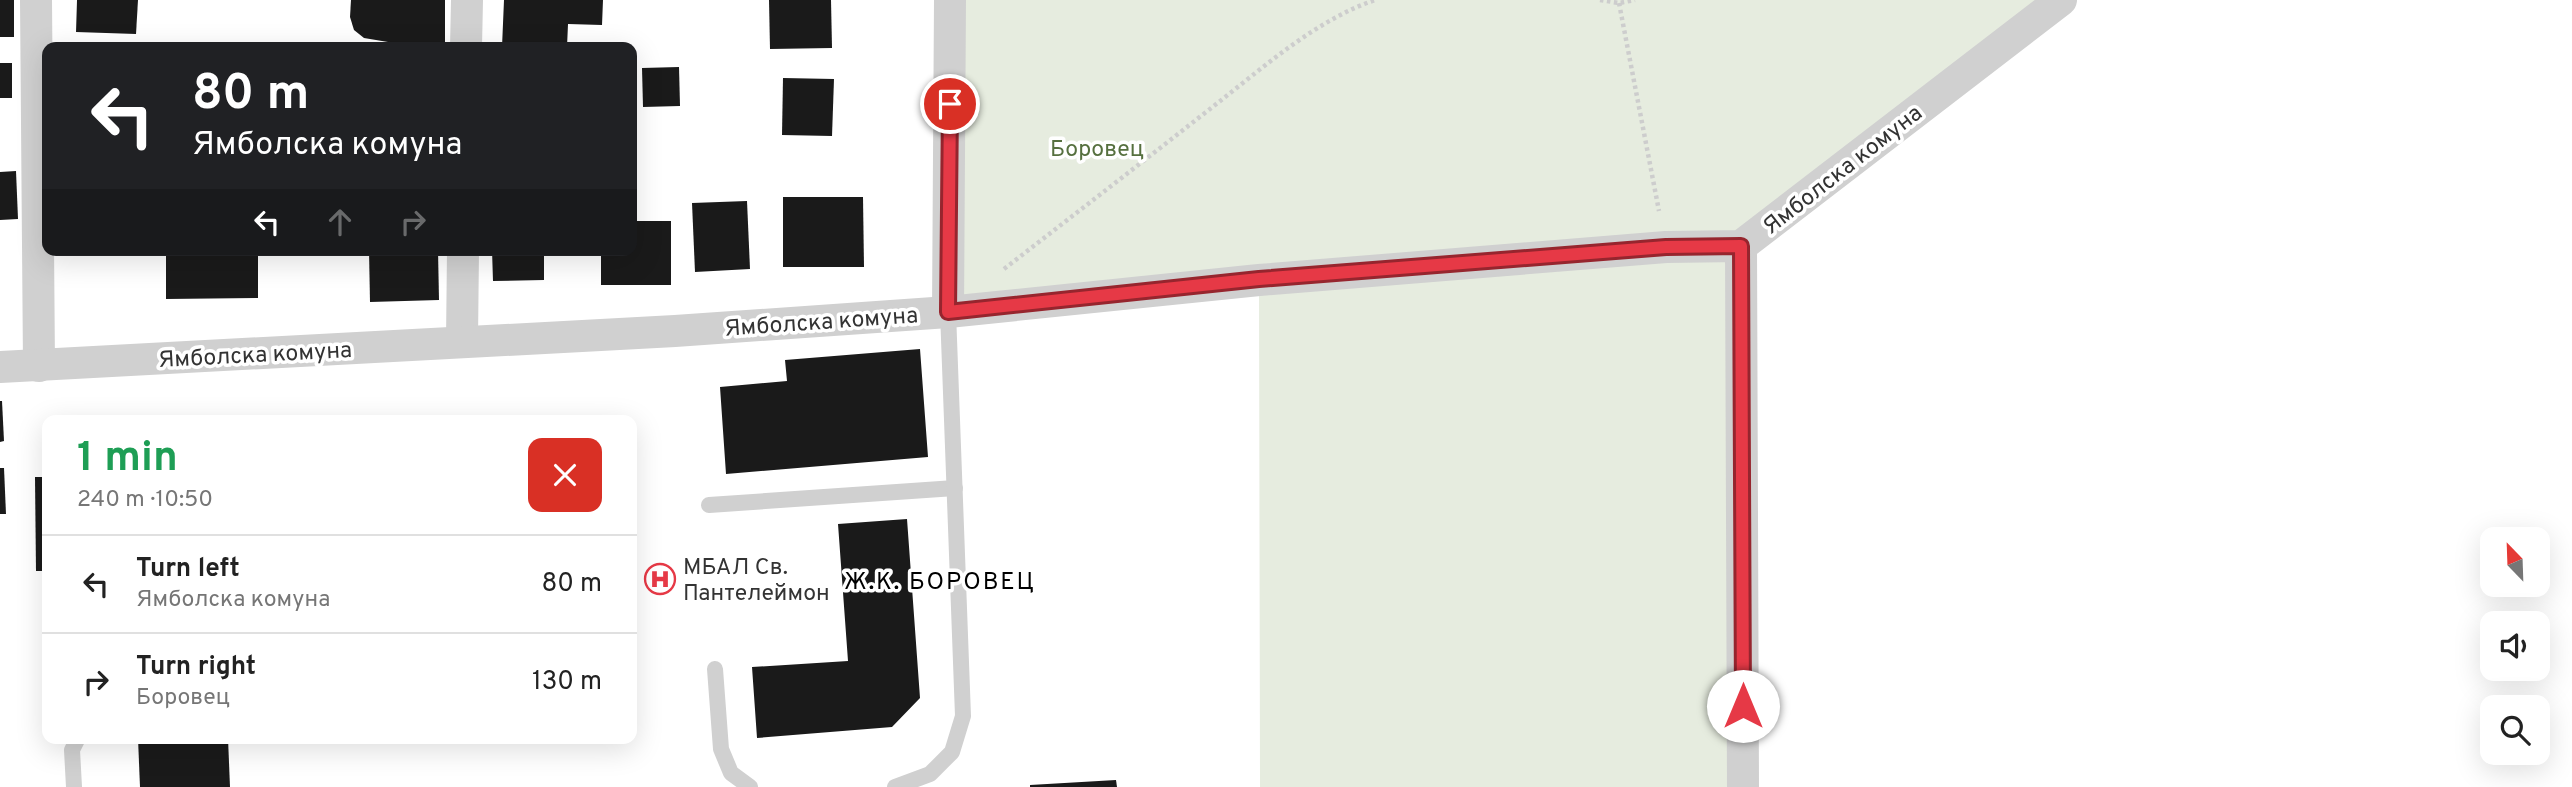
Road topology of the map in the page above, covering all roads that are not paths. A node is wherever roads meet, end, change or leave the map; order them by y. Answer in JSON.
{"nodes":[{"id":1,"x":36,"y":0,"type":"edge"},
{"id":2,"x":467,"y":0,"type":"edge"},
{"id":3,"x":950,"y":0,"type":"edge"},
{"id":4,"x":2061,"y":0,"type":"edge"},
{"id":5,"x":466,"y":42,"type":"edge"},
{"id":6,"x":1741,"y":246,"type":"junction"},
{"id":7,"x":463,"y":256,"type":"edge"},
{"id":8,"x":948,"y":312,"type":"junction"},
{"id":9,"x":462,"y":341,"type":"junction"},
{"id":10,"x":39,"y":366,"type":"junction"},
{"id":11,"x":0,"y":367,"type":"edge"},
{"id":12,"x":955,"y":488,"type":"junction"},
{"id":13,"x":709,"y":505,"type":"dead end"},
{"id":14,"x":715,"y":669,"type":"dead end"},
{"id":15,"x":75,"y":744,"type":"edge"},
{"id":16,"x":74,"y":787,"type":"edge"},
{"id":17,"x":750,"y":787,"type":"edge"},
{"id":18,"x":895,"y":787,"type":"edge"},
{"id":19,"x":1743,"y":787,"type":"edge"}],
"edges":[{"from":1,"to":10,"type":"street"},
{"from":2,"to":5,"type":"street"},
{"from":3,"to":8,"type":"street"},
{"from":4,"to":6,"type":"street","name":"Ямболска комуна"},
{"from":6,"to":8,"type":"street","name":"Ямболска комуна"},
{"from":6,"to":19,"type":"street"},
{"from":7,"to":9,"type":"street"},
{"from":8,"to":9,"type":"street","name":"Ямболска комуна"},
{"from":8,"to":12,"type":"lane"},
{"from":9,"to":10,"type":"street","name":"Ямболска комуна"},
{"from":10,"to":11,"type":"street","name":"Ямболска комуна"},
{"from":12,"to":13,"type":"lane"},
{"from":12,"to":18,"type":"lane"},
{"from":14,"to":17,"type":"lane"},
{"from":15,"to":16,"type":"lane"}]}
